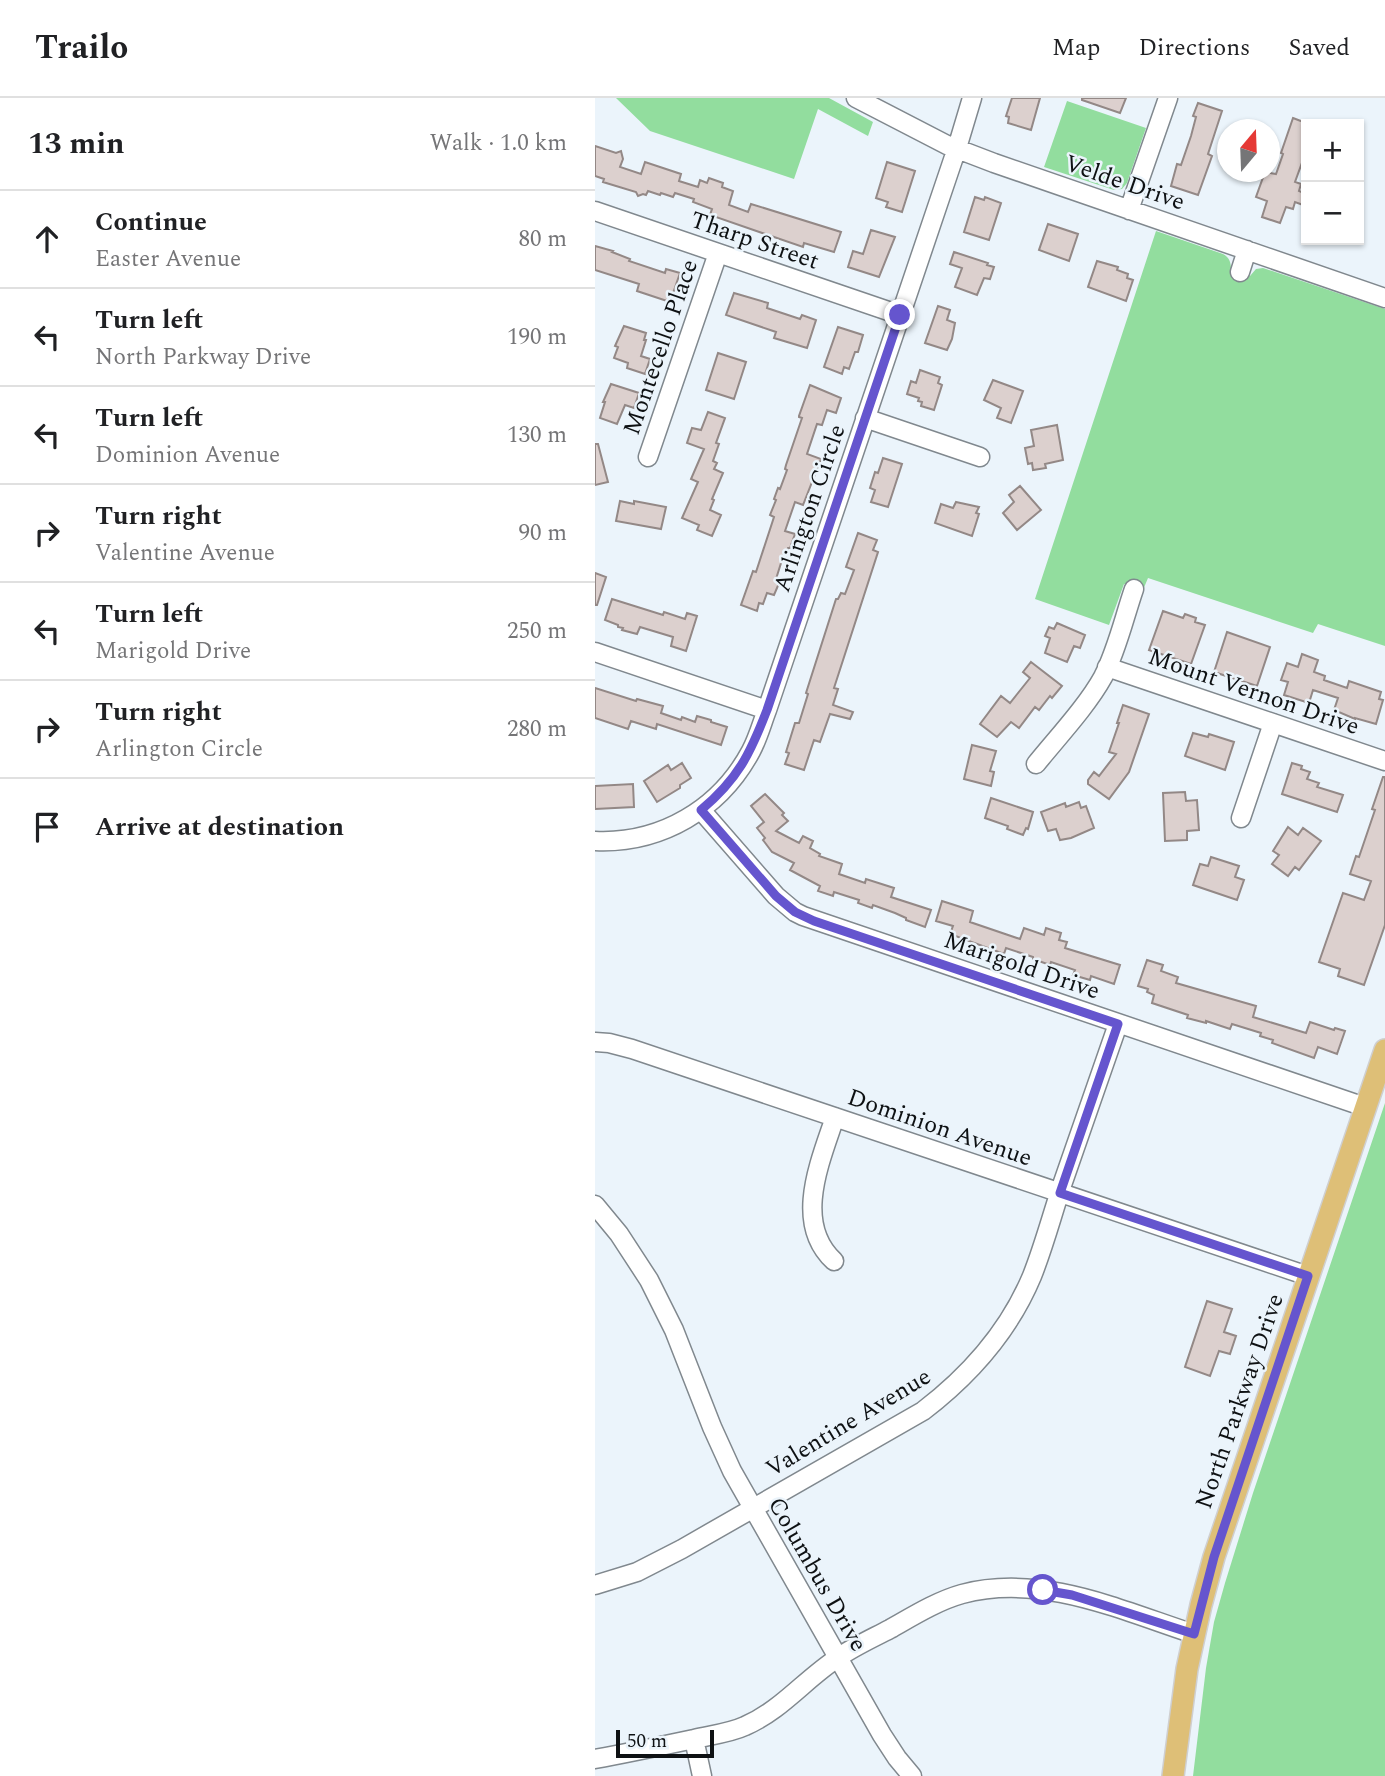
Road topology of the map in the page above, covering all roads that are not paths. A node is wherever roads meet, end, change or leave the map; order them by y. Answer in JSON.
{"nodes":[{"id":1,"x":856,"y":98,"type":"edge"},
{"id":2,"x":972,"y":98,"type":"edge"},
{"id":3,"x":1168,"y":98,"type":"edge"},
{"id":4,"x":957,"y":148,"type":"junction"},
{"id":5,"x":1129,"y":210,"type":"junction"},
{"id":6,"x":595,"y":211,"type":"edge"},
{"id":7,"x":1247,"y":250,"type":"junction"},
{"id":8,"x":718,"y":253,"type":"junction"},
{"id":9,"x":1240,"y":272,"type":"dead end"},
{"id":10,"x":1385,"y":298,"type":"edge"},
{"id":11,"x":900,"y":315,"type":"junction"},
{"id":12,"x":865,"y":418,"type":"junction"},
{"id":13,"x":648,"y":457,"type":"dead end"},
{"id":14,"x":980,"y":457,"type":"dead end"},
{"id":15,"x":1134,"y":589,"type":"dead end"},
{"id":16,"x":595,"y":652,"type":"edge"},
{"id":17,"x":1107,"y":667,"type":"junction"},
{"id":18,"x":767,"y":710,"type":"junction"},
{"id":19,"x":1272,"y":723,"type":"junction"},
{"id":20,"x":1385,"y":761,"type":"edge"},
{"id":21,"x":1036,"y":764,"type":"dead end"},
{"id":22,"x":701,"y":810,"type":"junction"},
{"id":23,"x":1241,"y":818,"type":"dead end"},
{"id":24,"x":595,"y":841,"type":"edge"},
{"id":25,"x":1118,"y":1024,"type":"junction"},
{"id":26,"x":595,"y":1042,"type":"edge"},
{"id":27,"x":1385,"y":1050,"type":"edge"},
{"id":28,"x":1365,"y":1107,"type":"junction"},
{"id":29,"x":835,"y":1117,"type":"junction"},
{"id":30,"x":1060,"y":1193,"type":"junction"},
{"id":31,"x":595,"y":1205,"type":"edge"},
{"id":32,"x":834,"y":1261,"type":"dead end"},
{"id":33,"x":1308,"y":1276,"type":"junction"},
{"id":34,"x":753,"y":1508,"type":"junction"},
{"id":35,"x":595,"y":1585,"type":"edge"},
{"id":36,"x":1194,"y":1634,"type":"junction"},
{"id":37,"x":838,"y":1657,"type":"junction"},
{"id":38,"x":694,"y":1739,"type":"junction"},
{"id":39,"x":595,"y":1759,"type":"edge"},
{"id":40,"x":702,"y":1776,"type":"edge"},
{"id":41,"x":912,"y":1776,"type":"edge"},
{"id":42,"x":1173,"y":1776,"type":"edge"}],
"edges":[{"from":1,"to":4,"type":"street","name":"Velde Drive"},
{"from":2,"to":4,"type":"street","name":"Arlington Circle"},
{"from":3,"to":5,"type":"street"},
{"from":4,"to":5,"type":"street","name":"Velde Drive"},
{"from":4,"to":11,"type":"street","name":"Arlington Circle"},
{"from":5,"to":7,"type":"street","name":"Velde Drive"},
{"from":6,"to":8,"type":"street","name":"Tharp Street"},
{"from":7,"to":9,"type":"street"},
{"from":7,"to":10,"type":"street","name":"Velde Drive"},
{"from":8,"to":11,"type":"street","name":"Tharp Street"},
{"from":8,"to":13,"type":"street","name":"Montecello Place"},
{"from":11,"to":12,"type":"street","name":"Arlington Circle"},
{"from":12,"to":14,"type":"street"},
{"from":12,"to":18,"type":"street","name":"Arlington Circle"},
{"from":15,"to":17,"type":"street"},
{"from":16,"to":18,"type":"street"},
{"from":17,"to":19,"type":"street","name":"Mount Vernon Drive"},
{"from":17,"to":21,"type":"street"},
{"from":18,"to":22,"type":"street","name":"Arlington Circle"},
{"from":19,"to":20,"type":"street","name":"Mount Vernon Drive"},
{"from":19,"to":23,"type":"street"},
{"from":22,"to":24,"type":"street","name":"Arlington Circle"},
{"from":22,"to":25,"type":"street","name":"Marigold Drive"},
{"from":25,"to":28,"type":"street","name":"Marigold Drive"},
{"from":25,"to":30,"type":"street","name":"Valentine Avenue"},
{"from":26,"to":29,"type":"street","name":"Dominion Avenue"},
{"from":27,"to":28,"type":"main road","name":"North Parkway Drive"},
{"from":28,"to":33,"type":"main road","name":"North Parkway Drive"},
{"from":29,"to":30,"type":"street","name":"Dominion Avenue"},
{"from":29,"to":32,"type":"street"},
{"from":30,"to":33,"type":"street","name":"Dominion Avenue"},
{"from":30,"to":34,"type":"street","name":"Valentine Avenue"},
{"from":31,"to":34,"type":"street","name":"Columbus Drive"},
{"from":33,"to":36,"type":"main road","name":"North Parkway Drive"},
{"from":34,"to":35,"type":"street","name":"Valentine Avenue"},
{"from":34,"to":37,"type":"street","name":"Columbus Drive"},
{"from":36,"to":37,"type":"street"},
{"from":36,"to":42,"type":"main road","name":"North Parkway Drive"},
{"from":37,"to":38,"type":"street"},
{"from":37,"to":41,"type":"street","name":"Columbus Drive"},
{"from":38,"to":39,"type":"street"},
{"from":38,"to":40,"type":"street"}]}
